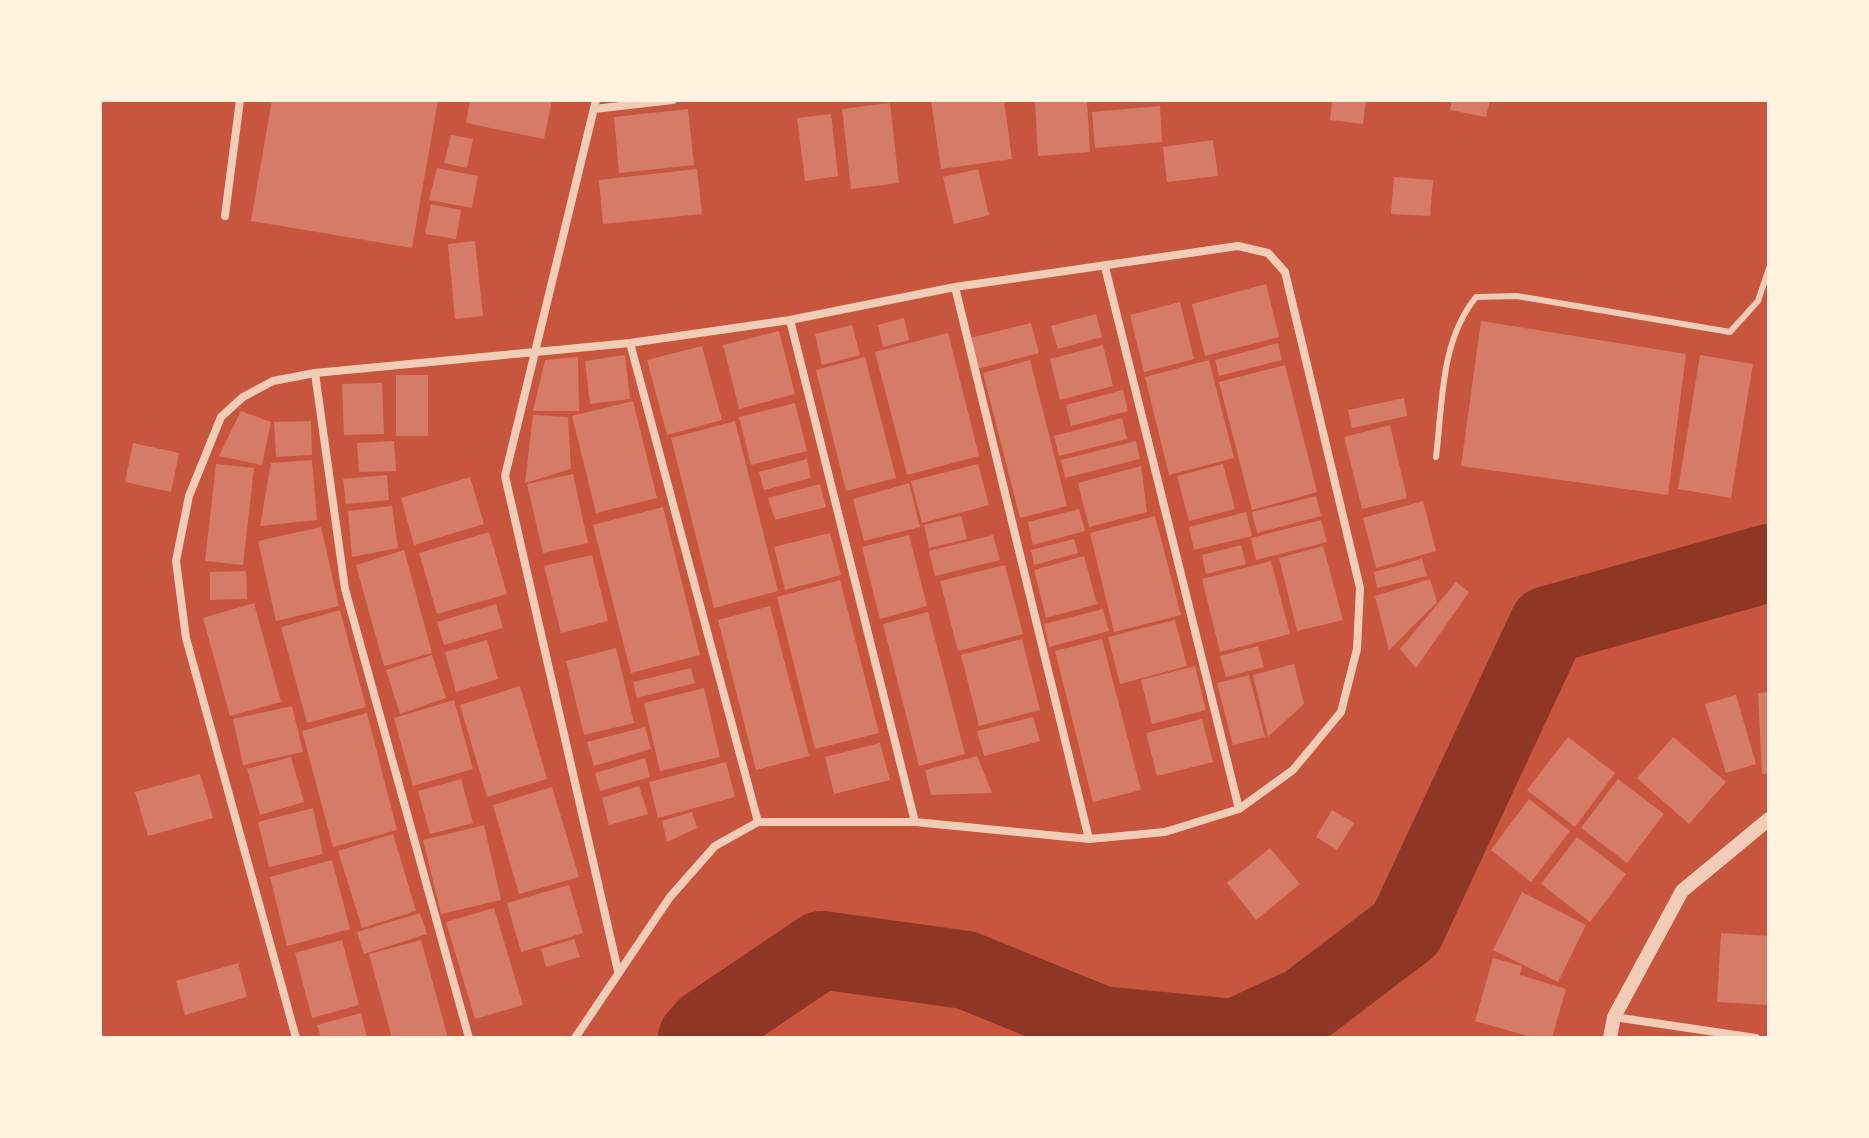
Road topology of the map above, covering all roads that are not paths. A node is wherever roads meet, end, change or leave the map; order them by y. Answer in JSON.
{"nodes":[{"id":1,"x":240,"y":100,"type":"edge"},
{"id":2,"x":673,"y":100,"type":"edge"},
{"id":3,"x":595,"y":105,"type":"edge"},
{"id":4,"x":225,"y":216,"type":"dead end"},
{"id":5,"x":1105,"y":267,"type":"junction"},
{"id":6,"x":1769,"y":268,"type":"edge"},
{"id":7,"x":955,"y":287,"type":"junction"},
{"id":8,"x":790,"y":320,"type":"junction"},
{"id":9,"x":630,"y":343,"type":"junction"},
{"id":10,"x":534,"y":354,"type":"junction"},
{"id":11,"x":315,"y":373,"type":"junction"},
{"id":12,"x":1436,"y":457,"type":"dead end"},
{"id":13,"x":1239,"y":809,"type":"junction"},
{"id":14,"x":1769,"y":819,"type":"edge"},
{"id":15,"x":758,"y":822,"type":"junction"},
{"id":16,"x":915,"y":822,"type":"junction"},
{"id":17,"x":1089,"y":839,"type":"junction"},
{"id":18,"x":618,"y":971,"type":"junction"},
{"id":19,"x":1614,"y":1017,"type":"junction"},
{"id":20,"x":296,"y":1038,"type":"edge"},
{"id":21,"x":469,"y":1038,"type":"edge"},
{"id":22,"x":575,"y":1038,"type":"edge"},
{"id":23,"x":1610,"y":1038,"type":"edge"},
{"id":24,"x":1756,"y":1038,"type":"edge"}],
"edges":[{"from":1,"to":4,"type":"street"},
{"from":2,"to":3,"type":"street"},
{"from":3,"to":10,"type":"street"},
{"from":5,"to":7,"type":"street"},
{"from":5,"to":13,"type":"street"},
{"from":5,"to":13,"type":"street"},
{"from":6,"to":12,"type":"lane"},
{"from":7,"to":8,"type":"street"},
{"from":7,"to":17,"type":"street"},
{"from":8,"to":9,"type":"street"},
{"from":8,"to":16,"type":"street"},
{"from":9,"to":10,"type":"street"},
{"from":9,"to":15,"type":"street"},
{"from":10,"to":11,"type":"street"},
{"from":10,"to":18,"type":"street"},
{"from":11,"to":20,"type":"street"},
{"from":11,"to":21,"type":"street"},
{"from":13,"to":17,"type":"street"},
{"from":14,"to":19,"type":"street"},
{"from":15,"to":16,"type":"street"},
{"from":15,"to":18,"type":"street"},
{"from":16,"to":17,"type":"street"},
{"from":18,"to":22,"type":"street"},
{"from":19,"to":23,"type":"street"},
{"from":19,"to":24,"type":"street"}]}
